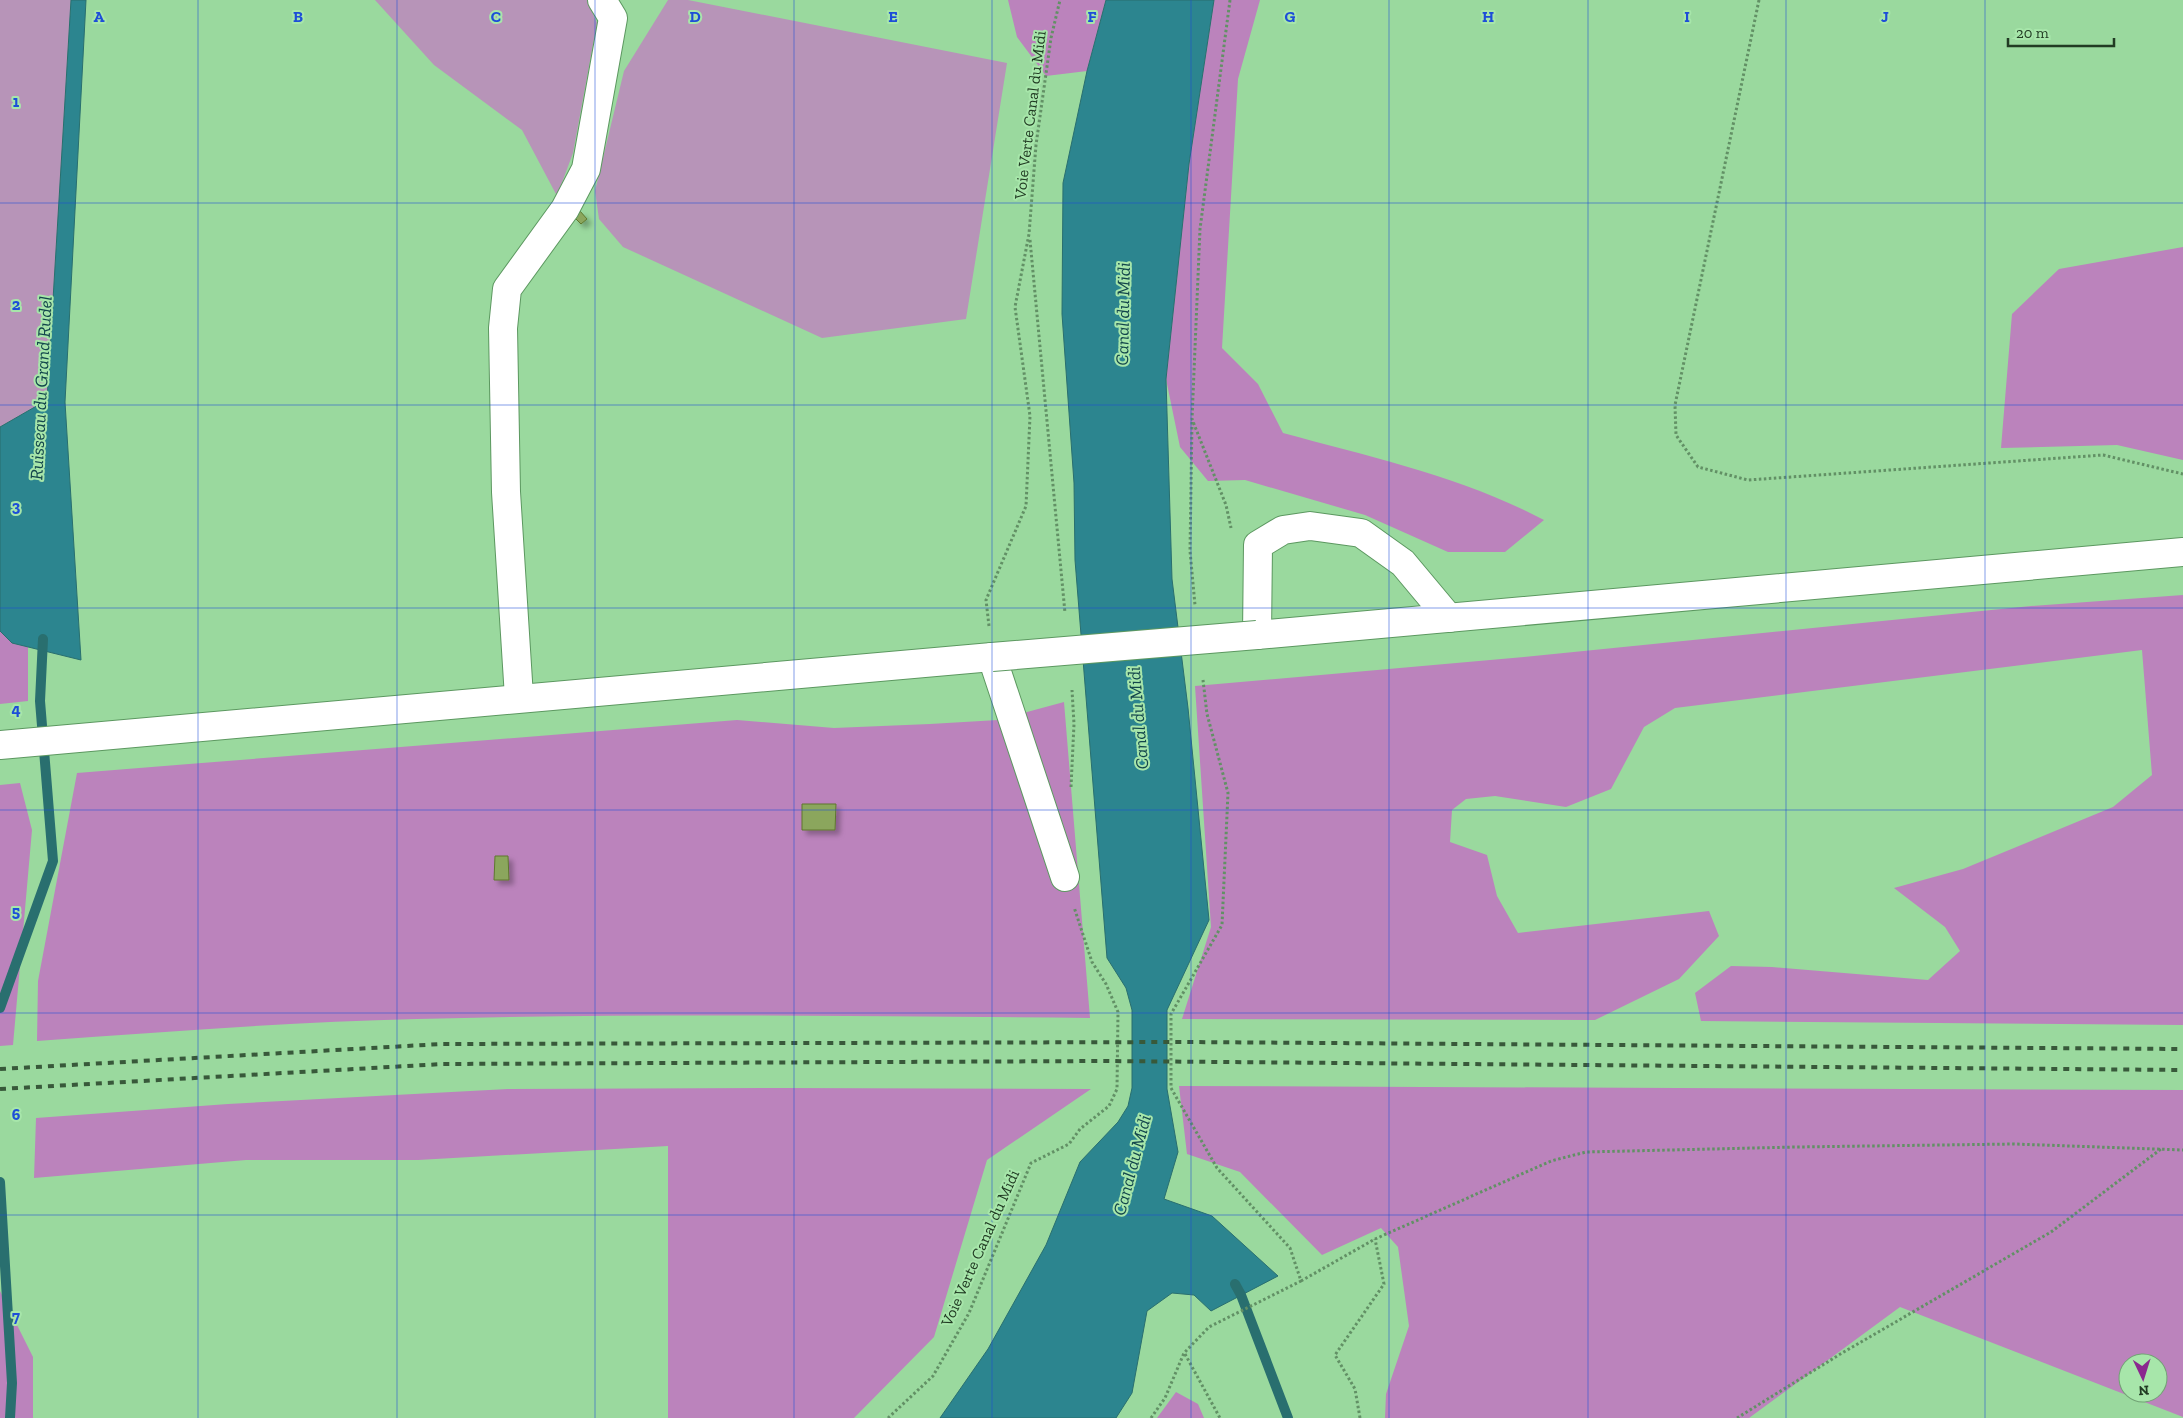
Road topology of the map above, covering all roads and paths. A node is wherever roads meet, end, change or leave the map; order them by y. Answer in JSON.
{"nodes":[{"id":1,"x":602,"y":0,"type":"edge"},
{"id":2,"x":1060,"y":0,"type":"edge"},
{"id":3,"x":1230,"y":0,"type":"edge"},
{"id":4,"x":1759,"y":0,"type":"edge"},
{"id":5,"x":1029,"y":234,"type":"junction"},
{"id":6,"x":1192,"y":418,"type":"junction"},
{"id":7,"x":2183,"y":474,"type":"edge"},
{"id":8,"x":1232,"y":533,"type":"dead end"},
{"id":9,"x":2183,"y":552,"type":"edge"},
{"id":10,"x":1195,"y":605,"type":"dead end"},
{"id":11,"x":1065,"y":613,"type":"dead end"},
{"id":12,"x":1449,"y":618,"type":"junction"},
{"id":13,"x":1257,"y":635,"type":"junction"},
{"id":14,"x":992,"y":657,"type":"junction"},
{"id":15,"x":1203,"y":680,"type":"dead end"},
{"id":16,"x":519,"y":698,"type":"junction"},
{"id":17,"x":4,"y":744,"type":"edge"},
{"id":18,"x":1065,"y":877,"type":"joint"},
{"id":19,"x":2162,"y":1149,"type":"junction"},
{"id":20,"x":2183,"y":1150,"type":"edge"},
{"id":21,"x":1374,"y":1239,"type":"junction"},
{"id":22,"x":1302,"y":1281,"type":"junction"},
{"id":23,"x":1184,"y":1353,"type":"junction"},
{"id":24,"x":888,"y":1418,"type":"edge"},
{"id":25,"x":1151,"y":1418,"type":"edge"},
{"id":26,"x":1220,"y":1418,"type":"edge"},
{"id":27,"x":1360,"y":1418,"type":"edge"},
{"id":28,"x":1737,"y":1418,"type":"edge"}],
"edges":[{"from":1,"to":16,"type":"main road"},
{"from":2,"to":5,"type":"path","name":"Voie Verte Canal du Midi"},
{"from":3,"to":6,"type":"path"},
{"from":4,"to":7,"type":"path"},
{"from":5,"to":11,"type":"path"},
{"from":5,"to":14,"type":"path"},
{"from":6,"to":8,"type":"path"},
{"from":6,"to":10,"type":"path"},
{"from":9,"to":12,"type":"main road"},
{"from":12,"to":13,"type":"main road"},
{"from":12,"to":13,"type":"main road"},
{"from":13,"to":14,"type":"main road","bridge":true},
{"from":14,"to":16,"type":"main road"},
{"from":14,"to":18,"type":"main road"},
{"from":15,"to":22,"type":"path"},
{"from":16,"to":17,"type":"main road"},
{"from":18,"to":24,"type":"path","name":"Voie Verte Canal du Midi"},
{"from":19,"to":20,"type":"path"},
{"from":19,"to":21,"type":"path"},
{"from":19,"to":28,"type":"path"},
{"from":21,"to":22,"type":"path"},
{"from":21,"to":27,"type":"path"},
{"from":22,"to":23,"type":"path"},
{"from":23,"to":25,"type":"path"},
{"from":23,"to":26,"type":"path"}]}
